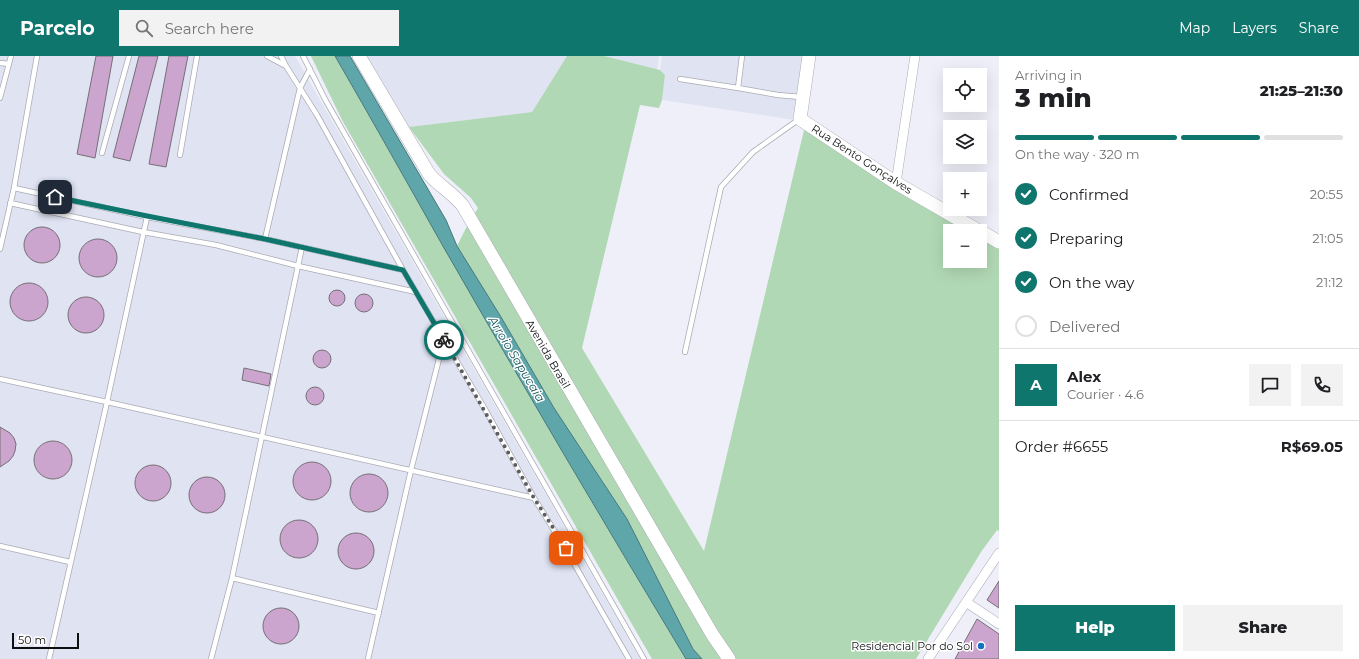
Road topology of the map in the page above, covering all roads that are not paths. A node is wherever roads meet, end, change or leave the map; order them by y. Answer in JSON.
{"nodes":[{"id":1,"x":11,"y":56,"type":"edge"},
{"id":2,"x":37,"y":56,"type":"edge"},
{"id":3,"x":129,"y":56,"type":"edge"},
{"id":4,"x":197,"y":56,"type":"edge"},
{"id":5,"x":267,"y":56,"type":"edge"},
{"id":6,"x":281,"y":56,"type":"edge"},
{"id":7,"x":303,"y":56,"type":"edge"},
{"id":8,"x":359,"y":56,"type":"edge"},
{"id":9,"x":742,"y":56,"type":"edge"},
{"id":10,"x":809,"y":56,"type":"edge"},
{"id":11,"x":915,"y":56,"type":"edge"},
{"id":12,"x":0,"y":62,"type":"edge"},
{"id":13,"x":9,"y":64,"type":"junction"},
{"id":14,"x":286,"y":66,"type":"junction"},
{"id":15,"x":310,"y":69,"type":"junction"},
{"id":16,"x":680,"y":79,"type":"dead end"},
{"id":17,"x":300,"y":88,"type":"junction"},
{"id":18,"x":738,"y":88,"type":"junction"},
{"id":19,"x":803,"y":97,"type":"junction"},
{"id":20,"x":0,"y":98,"type":"edge"},
{"id":21,"x":800,"y":119,"type":"junction"},
{"id":22,"x":102,"y":153,"type":"dead end"},
{"id":23,"x":180,"y":155,"type":"dead end"},
{"id":24,"x":896,"y":183,"type":"junction"},
{"id":25,"x":14,"y":188,"type":"junction"},
{"id":26,"x":68,"y":200,"type":"junction"},
{"id":27,"x":10,"y":203,"type":"junction"},
{"id":28,"x":65,"y":214,"type":"junction"},
{"id":29,"x":147,"y":216,"type":"junction"},
{"id":30,"x":968,"y":224,"type":"edge"},
{"id":31,"x":144,"y":232,"type":"junction"},
{"id":32,"x":987,"y":235,"type":"edge"},
{"id":33,"x":265,"y":239,"type":"junction"},
{"id":34,"x":999,"y":242,"type":"edge"},
{"id":35,"x":302,"y":248,"type":"junction"},
{"id":36,"x":0,"y":249,"type":"edge"},
{"id":37,"x":298,"y":266,"type":"junction"},
{"id":38,"x":403,"y":270,"type":"junction"},
{"id":39,"x":416,"y":292,"type":"junction"},
{"id":40,"x":444,"y":339,"type":"junction"},
{"id":41,"x":685,"y":352,"type":"dead end"},
{"id":42,"x":0,"y":379,"type":"edge"},
{"id":43,"x":107,"y":402,"type":"junction"},
{"id":44,"x":262,"y":437,"type":"junction"},
{"id":45,"x":411,"y":470,"type":"junction"},
{"id":46,"x":534,"y":498,"type":"junction"},
{"id":47,"x":0,"y":546,"type":"edge"},
{"id":48,"x":999,"y":553,"type":"edge"},
{"id":49,"x":70,"y":562,"type":"junction"},
{"id":50,"x":232,"y":578,"type":"junction"},
{"id":51,"x":966,"y":602,"type":"junction"},
{"id":52,"x":379,"y":613,"type":"junction"},
{"id":53,"x":999,"y":624,"type":"edge"},
{"id":54,"x":930,"y":658,"type":"edge"},
{"id":55,"x":49,"y":659,"type":"edge"},
{"id":56,"x":211,"y":659,"type":"edge"},
{"id":57,"x":368,"y":659,"type":"edge"},
{"id":58,"x":629,"y":659,"type":"edge"},
{"id":59,"x":644,"y":659,"type":"edge"},
{"id":60,"x":730,"y":659,"type":"edge"}],
"edges":[{"from":1,"to":13,"type":"lane"},
{"from":2,"to":25,"type":"lane"},
{"from":3,"to":22,"type":"lane"},
{"from":4,"to":23,"type":"lane"},
{"from":5,"to":14,"type":"lane"},
{"from":6,"to":14,"type":"lane"},
{"from":7,"to":15,"type":"lane"},
{"from":8,"to":60,"type":"main road","name":"Avenida Brasil"},
{"from":9,"to":18,"type":"lane"},
{"from":10,"to":19,"type":"main road","name":"Rua Bento Gonçalves"},
{"from":11,"to":24,"type":"street"},
{"from":12,"to":13,"type":"lane"},
{"from":13,"to":20,"type":"lane"},
{"from":14,"to":17,"type":"lane"},
{"from":15,"to":17,"type":"lane"},
{"from":15,"to":59,"type":"lane"},
{"from":16,"to":18,"type":"lane"},
{"from":17,"to":33,"type":"lane"},
{"from":17,"to":38,"type":"lane"},
{"from":18,"to":19,"type":"lane"},
{"from":19,"to":21,"type":"main road","name":"Rua Bento Gonçalves"},
{"from":21,"to":24,"type":"main road","name":"Rua Bento Gonçalves"},
{"from":21,"to":41,"type":"lane"},
{"from":24,"to":30,"type":"main road","name":"Rua Bento Gonçalves"},
{"from":25,"to":26,"type":"lane"},
{"from":25,"to":27,"type":"lane"},
{"from":26,"to":28,"type":"lane"},
{"from":26,"to":29,"type":"lane"},
{"from":27,"to":28,"type":"lane"},
{"from":27,"to":36,"type":"lane"},
{"from":28,"to":31,"type":"lane"},
{"from":29,"to":31,"type":"lane"},
{"from":29,"to":33,"type":"lane"},
{"from":31,"to":37,"type":"lane"},
{"from":31,"to":43,"type":"lane"},
{"from":32,"to":34,"type":"main road","name":"Rua Bento Gonçalves"},
{"from":33,"to":35,"type":"lane"},
{"from":35,"to":37,"type":"lane"},
{"from":35,"to":38,"type":"lane"},
{"from":37,"to":39,"type":"lane"},
{"from":37,"to":44,"type":"lane"},
{"from":38,"to":39,"type":"lane"},
{"from":39,"to":40,"type":"lane"},
{"from":40,"to":45,"type":"lane"},
{"from":40,"to":46,"type":"lane"},
{"from":42,"to":43,"type":"lane"},
{"from":43,"to":44,"type":"lane"},
{"from":43,"to":49,"type":"lane"},
{"from":44,"to":45,"type":"lane"},
{"from":44,"to":50,"type":"lane"},
{"from":45,"to":46,"type":"lane"},
{"from":45,"to":52,"type":"lane"},
{"from":46,"to":58,"type":"lane"},
{"from":47,"to":49,"type":"lane"},
{"from":48,"to":51,"type":"street"},
{"from":49,"to":55,"type":"lane"},
{"from":50,"to":52,"type":"lane"},
{"from":50,"to":56,"type":"lane"},
{"from":51,"to":53,"type":"street"},
{"from":51,"to":54,"type":"street"},
{"from":52,"to":57,"type":"lane"}]}
